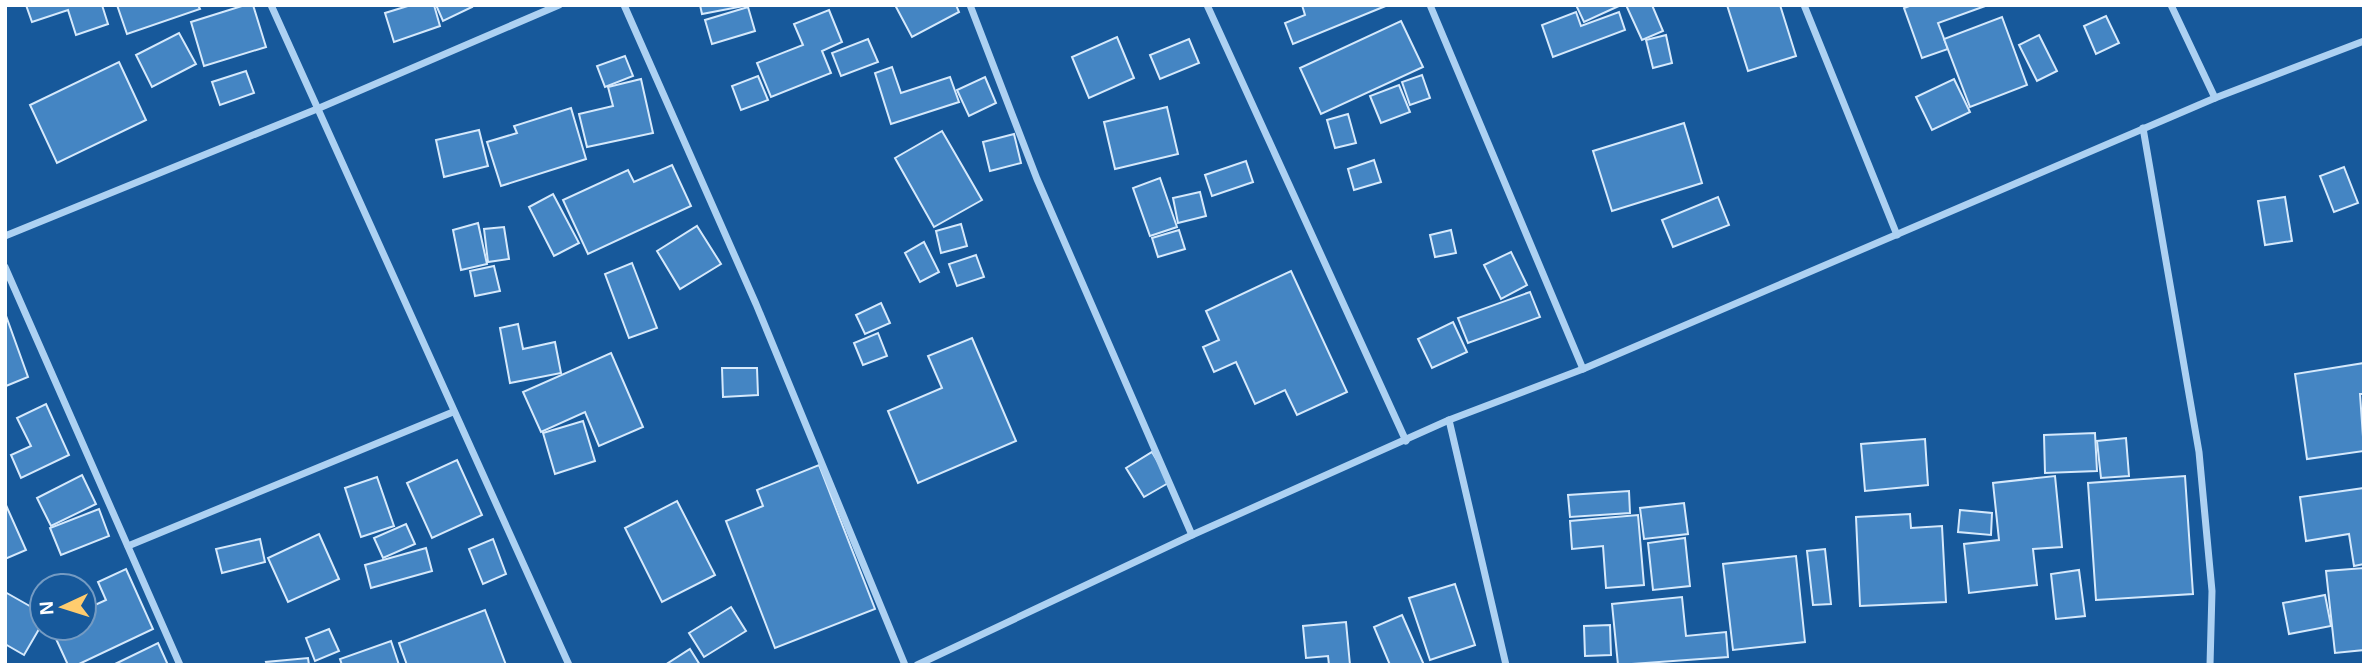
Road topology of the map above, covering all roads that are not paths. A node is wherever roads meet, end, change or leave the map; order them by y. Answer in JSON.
{"nodes":[{"id":1,"x":271,"y":5,"type":"edge"},
{"id":2,"x":559,"y":5,"type":"edge"},
{"id":3,"x":624,"y":5,"type":"edge"},
{"id":4,"x":970,"y":5,"type":"edge"},
{"id":5,"x":1206,"y":5,"type":"edge"},
{"id":6,"x":1430,"y":5,"type":"edge"},
{"id":7,"x":1804,"y":5,"type":"edge"},
{"id":8,"x":2171,"y":5,"type":"edge"},
{"id":9,"x":2364,"y":41,"type":"edge"},
{"id":10,"x":2214,"y":98,"type":"junction"},
{"id":11,"x":317,"y":109,"type":"junction"},
{"id":12,"x":2143,"y":128,"type":"junction"},
{"id":13,"x":1898,"y":235,"type":"junction"},
{"id":14,"x":5,"y":236,"type":"edge"},
{"id":15,"x":5,"y":267,"type":"edge"},
{"id":16,"x":1583,"y":369,"type":"junction"},
{"id":17,"x":453,"y":412,"type":"junction"},
{"id":18,"x":1449,"y":421,"type":"junction"},
{"id":19,"x":1406,"y":441,"type":"junction"},
{"id":20,"x":1192,"y":535,"type":"junction"},
{"id":21,"x":128,"y":546,"type":"junction"},
{"id":22,"x":180,"y":665,"type":"edge"},
{"id":23,"x":569,"y":665,"type":"edge"},
{"id":24,"x":905,"y":665,"type":"edge"},
{"id":25,"x":917,"y":665,"type":"edge"},
{"id":26,"x":1506,"y":665,"type":"edge"},
{"id":27,"x":2210,"y":665,"type":"edge"}],
"edges":[{"from":1,"to":11,"type":"street"},
{"from":2,"to":11,"type":"street"},
{"from":3,"to":24,"type":"street"},
{"from":4,"to":20,"type":"street"},
{"from":5,"to":19,"type":"street"},
{"from":6,"to":16,"type":"street"},
{"from":7,"to":13,"type":"street"},
{"from":8,"to":10,"type":"street"},
{"from":9,"to":10,"type":"street"},
{"from":10,"to":12,"type":"street"},
{"from":11,"to":14,"type":"street"},
{"from":11,"to":17,"type":"street"},
{"from":12,"to":13,"type":"street"},
{"from":12,"to":27,"type":"street"},
{"from":13,"to":16,"type":"street"},
{"from":15,"to":21,"type":"street"},
{"from":16,"to":18,"type":"street"},
{"from":17,"to":21,"type":"street"},
{"from":17,"to":23,"type":"street"},
{"from":18,"to":19,"type":"street"},
{"from":18,"to":26,"type":"street"},
{"from":19,"to":20,"type":"street"},
{"from":20,"to":25,"type":"street"},
{"from":21,"to":22,"type":"street"}]}
